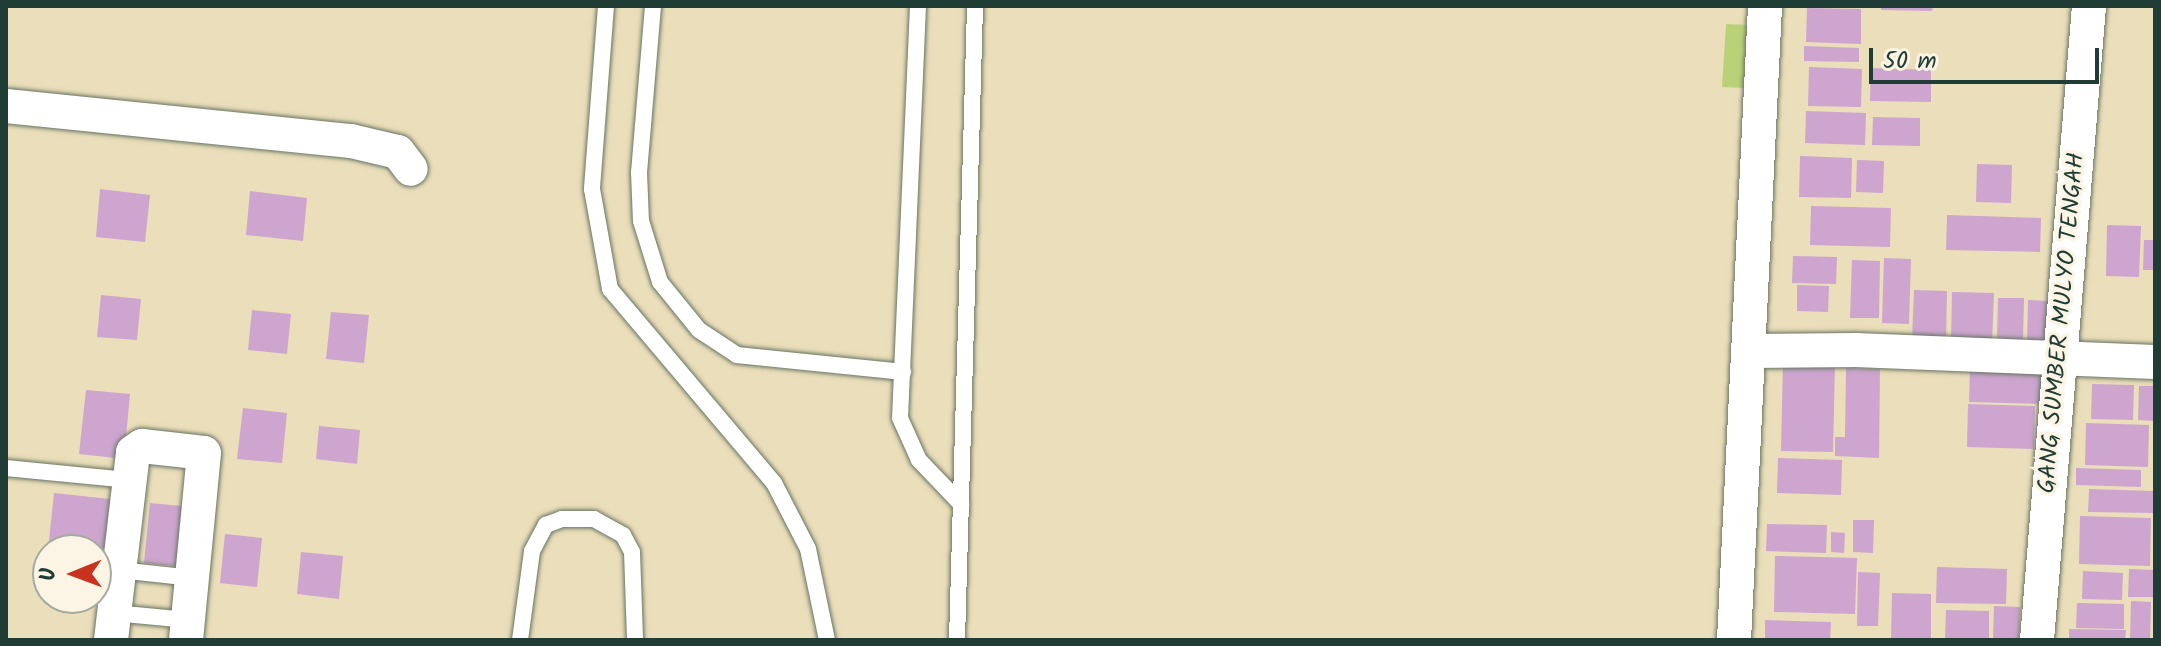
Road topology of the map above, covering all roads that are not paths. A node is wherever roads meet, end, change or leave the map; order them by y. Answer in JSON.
{"nodes":[{"id":1,"x":606,"y":6,"type":"edge"},
{"id":2,"x":653,"y":6,"type":"edge"},
{"id":3,"x":918,"y":6,"type":"edge"},
{"id":4,"x":975,"y":6,"type":"edge"},
{"id":5,"x":1765,"y":6,"type":"edge"},
{"id":6,"x":2089,"y":6,"type":"edge"},
{"id":7,"x":6,"y":106,"type":"edge"},
{"id":8,"x":411,"y":169,"type":"dead end"},
{"id":9,"x":1751,"y":351,"type":"junction"},
{"id":10,"x":2058,"y":357,"type":"junction"},
{"id":11,"x":2155,"y":362,"type":"edge"},
{"id":12,"x":903,"y":372,"type":"junction"},
{"id":13,"x":6,"y":468,"type":"edge"},
{"id":14,"x":129,"y":480,"type":"junction"},
{"id":15,"x":961,"y":504,"type":"junction"},
{"id":16,"x":119,"y":570,"type":"junction"},
{"id":17,"x":193,"y":578,"type":"junction"},
{"id":18,"x":112,"y":627,"type":"edge"},
{"id":19,"x":187,"y":630,"type":"edge"},
{"id":20,"x":520,"y":640,"type":"edge"},
{"id":21,"x":635,"y":640,"type":"edge"},
{"id":22,"x":827,"y":640,"type":"edge"},
{"id":23,"x":957,"y":640,"type":"edge"},
{"id":24,"x":1734,"y":640,"type":"edge"},
{"id":25,"x":2037,"y":640,"type":"edge"}],
"edges":[{"from":1,"to":22,"type":"lane"},
{"from":2,"to":12,"type":"lane"},
{"from":3,"to":12,"type":"lane"},
{"from":4,"to":15,"type":"lane"},
{"from":5,"to":9,"type":"street"},
{"from":6,"to":10,"type":"street","name":"GANG SUMBER MULYO TENGAH"},
{"from":7,"to":8,"type":"street"},
{"from":9,"to":10,"type":"street"},
{"from":9,"to":24,"type":"street"},
{"from":10,"to":11,"type":"street"},
{"from":10,"to":25,"type":"street","name":"GANG SUMBER MULYO TENGAH"},
{"from":12,"to":15,"type":"lane"},
{"from":13,"to":14,"type":"lane"},
{"from":14,"to":16,"type":"street"},
{"from":14,"to":17,"type":"street"},
{"from":15,"to":23,"type":"lane"},
{"from":16,"to":17,"type":"lane"},
{"from":16,"to":18,"type":"street"},
{"from":17,"to":19,"type":"street"},
{"from":18,"to":19,"type":"lane"},
{"from":20,"to":21,"type":"lane"}]}
